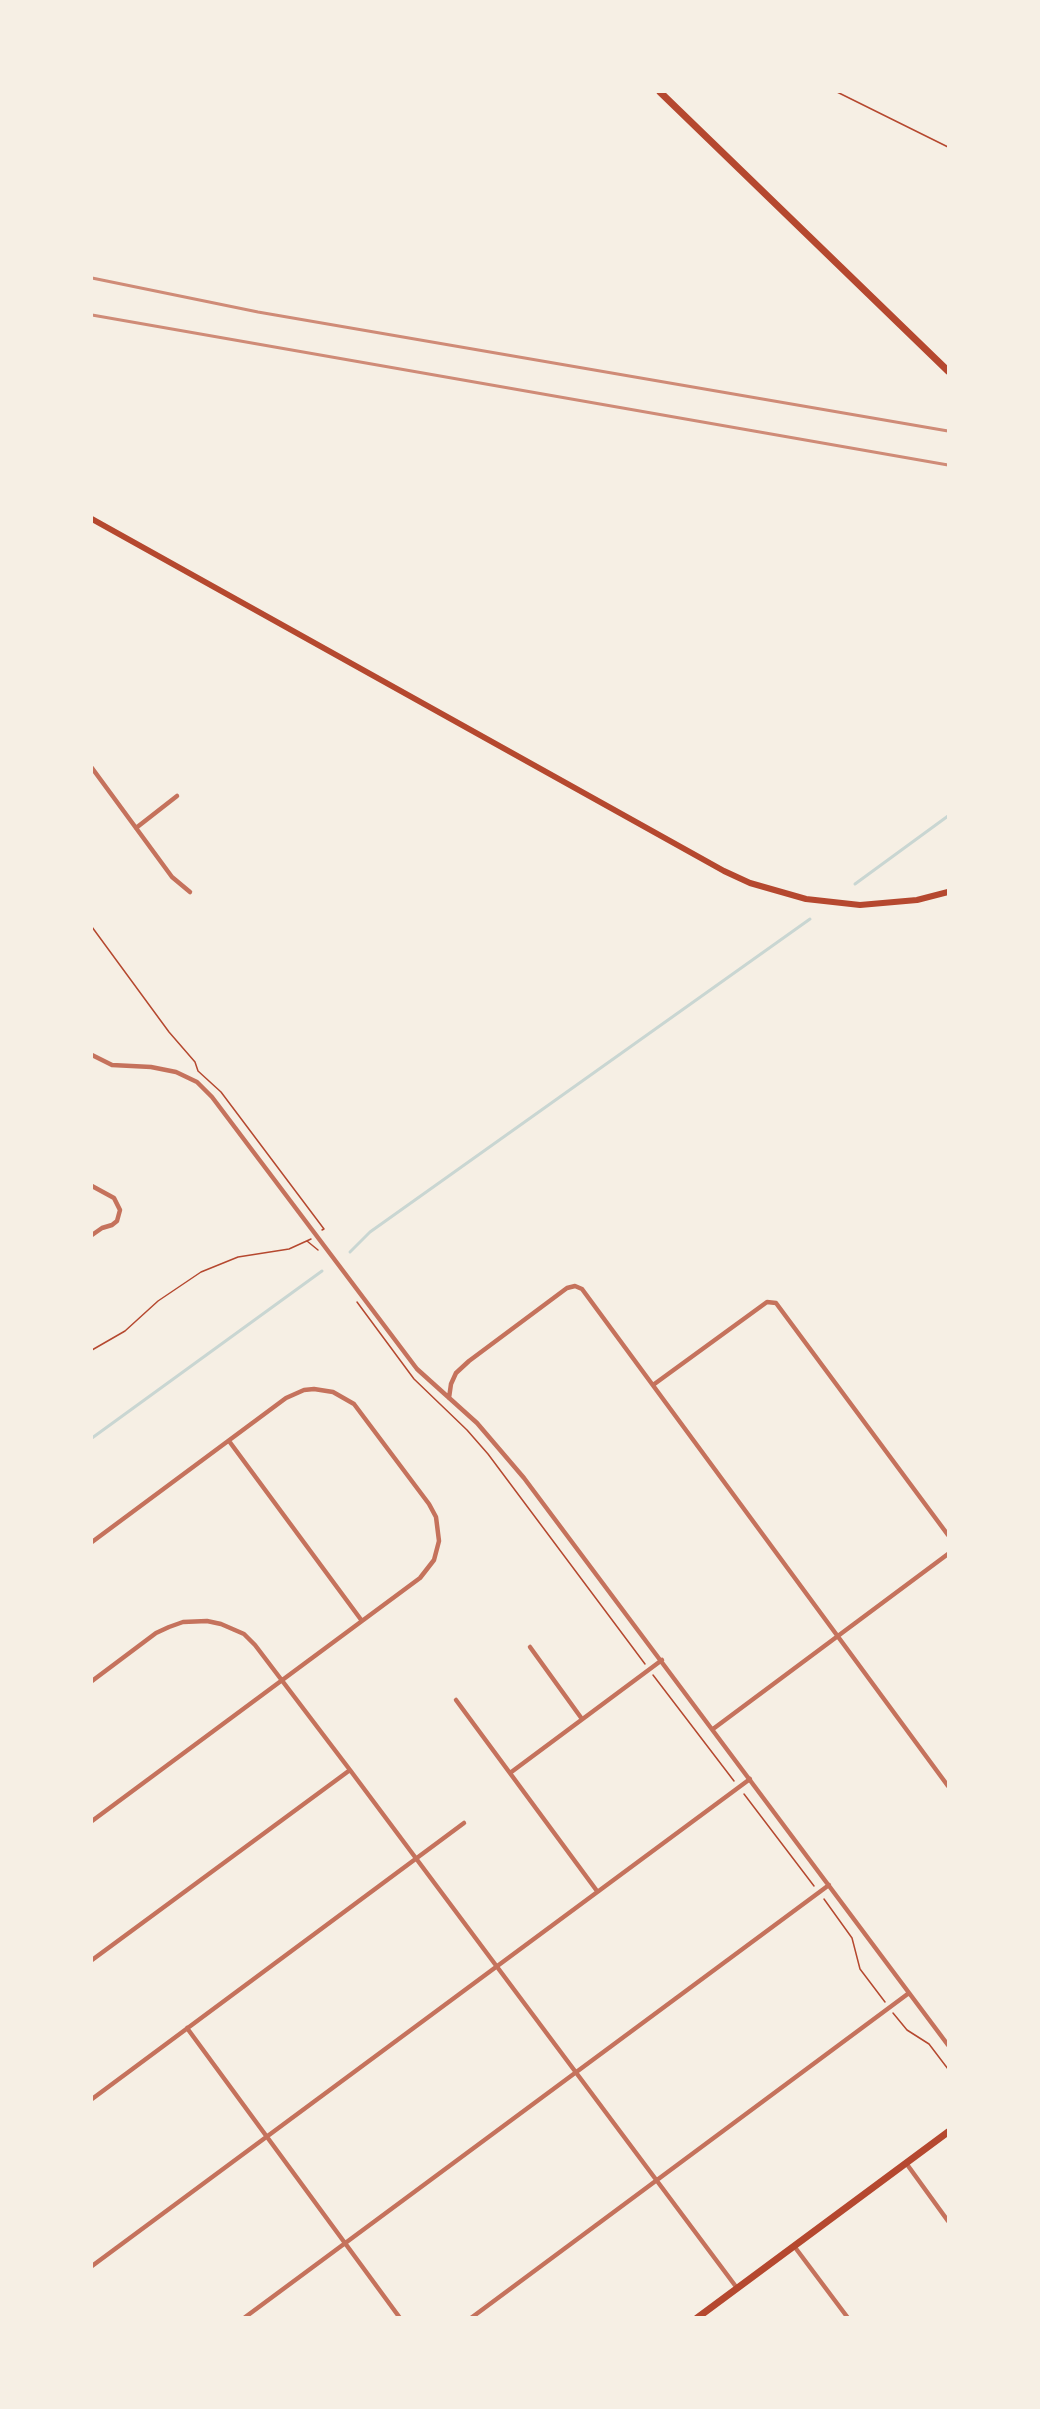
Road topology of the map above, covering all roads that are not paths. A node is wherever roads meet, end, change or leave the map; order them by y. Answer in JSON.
{"nodes":[{"id":1,"x":660,"y":92,"type":"edge"},
{"id":2,"x":948,"y":371,"type":"edge"},
{"id":3,"x":92,"y":519,"type":"edge"},
{"id":4,"x":92,"y":768,"type":"edge"},
{"id":5,"x":177,"y":796,"type":"dead end"},
{"id":6,"x":136,"y":828,"type":"junction"},
{"id":7,"x":190,"y":892,"type":"dead end"},
{"id":8,"x":948,"y":892,"type":"edge"},
{"id":9,"x":92,"y":1055,"type":"edge"},
{"id":10,"x":92,"y":1186,"type":"edge"},
{"id":11,"x":92,"y":1235,"type":"edge"},
{"id":12,"x":653,"y":1385,"type":"junction"},
{"id":13,"x":449,"y":1398,"type":"junction"},
{"id":14,"x":229,"y":1441,"type":"junction"},
{"id":15,"x":948,"y":1535,"type":"edge"},
{"id":16,"x":92,"y":1542,"type":"edge"},
{"id":17,"x":948,"y":1554,"type":"edge"},
{"id":18,"x":363,"y":1621,"type":"junction"},
{"id":19,"x":839,"y":1636,"type":"junction"},
{"id":20,"x":530,"y":1647,"type":"dead end"},
{"id":21,"x":662,"y":1660,"type":"junction"},
{"id":22,"x":282,"y":1680,"type":"junction"},
{"id":23,"x":92,"y":1681,"type":"edge"},
{"id":24,"x":456,"y":1700,"type":"dead end"},
{"id":25,"x":582,"y":1719,"type":"junction"},
{"id":26,"x":713,"y":1729,"type":"junction"},
{"id":27,"x":350,"y":1770,"type":"junction"},
{"id":28,"x":510,"y":1773,"type":"junction"},
{"id":29,"x":750,"y":1779,"type":"junction"},
{"id":30,"x":948,"y":1786,"type":"edge"},
{"id":31,"x":92,"y":1821,"type":"edge"},
{"id":32,"x":464,"y":1823,"type":"dead end"},
{"id":33,"x":416,"y":1859,"type":"junction"},
{"id":34,"x":829,"y":1885,"type":"junction"},
{"id":35,"x":597,"y":1891,"type":"junction"},
{"id":36,"x":92,"y":1960,"type":"edge"},
{"id":37,"x":496,"y":1965,"type":"junction"},
{"id":38,"x":909,"y":1993,"type":"junction"},
{"id":39,"x":187,"y":2028,"type":"junction"},
{"id":40,"x":948,"y":2045,"type":"edge"},
{"id":41,"x":576,"y":2072,"type":"junction"},
{"id":42,"x":92,"y":2099,"type":"edge"},
{"id":43,"x":948,"y":2132,"type":"edge"},
{"id":44,"x":267,"y":2136,"type":"junction"},
{"id":45,"x":906,"y":2163,"type":"junction"},
{"id":46,"x":656,"y":2180,"type":"junction"},
{"id":47,"x":948,"y":2221,"type":"edge"},
{"id":48,"x":346,"y":2243,"type":"junction"},
{"id":49,"x":794,"y":2246,"type":"junction"},
{"id":50,"x":92,"y":2266,"type":"edge"},
{"id":51,"x":737,"y":2288,"type":"junction"},
{"id":52,"x":244,"y":2318,"type":"edge"},
{"id":53,"x":400,"y":2318,"type":"edge"},
{"id":54,"x":471,"y":2318,"type":"edge"},
{"id":55,"x":697,"y":2318,"type":"edge"},
{"id":56,"x":848,"y":2318,"type":"edge"}],
"edges":[{"from":1,"to":2,"type":"main road"},
{"from":3,"to":8,"type":"main road"},
{"from":4,"to":6,"type":"street"},
{"from":5,"to":6,"type":"street"},
{"from":6,"to":7,"type":"street"},
{"from":9,"to":13,"type":"street"},
{"from":10,"to":11,"type":"street"},
{"from":12,"to":13,"type":"street"},
{"from":12,"to":15,"type":"street"},
{"from":12,"to":19,"type":"street"},
{"from":13,"to":21,"type":"street"},
{"from":14,"to":16,"type":"street"},
{"from":14,"to":18,"type":"street"},
{"from":14,"to":18,"type":"street"},
{"from":17,"to":19,"type":"street"},
{"from":18,"to":22,"type":"street"},
{"from":19,"to":26,"type":"street"},
{"from":19,"to":30,"type":"street"},
{"from":20,"to":25,"type":"street"},
{"from":21,"to":25,"type":"street"},
{"from":21,"to":26,"type":"street"},
{"from":22,"to":23,"type":"street"},
{"from":22,"to":27,"type":"street"},
{"from":22,"to":31,"type":"street"},
{"from":24,"to":28,"type":"street"},
{"from":25,"to":28,"type":"street"},
{"from":26,"to":29,"type":"street"},
{"from":27,"to":33,"type":"street"},
{"from":27,"to":36,"type":"street"},
{"from":28,"to":35,"type":"street"},
{"from":29,"to":34,"type":"street"},
{"from":29,"to":35,"type":"street"},
{"from":32,"to":33,"type":"street"},
{"from":33,"to":37,"type":"street"},
{"from":33,"to":39,"type":"street"},
{"from":34,"to":38,"type":"street"},
{"from":34,"to":41,"type":"street"},
{"from":35,"to":37,"type":"street"},
{"from":37,"to":41,"type":"street"},
{"from":37,"to":44,"type":"street"},
{"from":38,"to":40,"type":"street"},
{"from":38,"to":46,"type":"street"},
{"from":39,"to":42,"type":"street"},
{"from":39,"to":44,"type":"street"},
{"from":41,"to":46,"type":"street"},
{"from":41,"to":48,"type":"street"},
{"from":43,"to":45,"type":"main road"},
{"from":44,"to":48,"type":"street"},
{"from":44,"to":50,"type":"street"},
{"from":45,"to":47,"type":"street"},
{"from":45,"to":49,"type":"main road"},
{"from":46,"to":51,"type":"street"},
{"from":46,"to":54,"type":"street"},
{"from":48,"to":52,"type":"street"},
{"from":48,"to":53,"type":"street"},
{"from":49,"to":51,"type":"main road"},
{"from":49,"to":56,"type":"street"},
{"from":51,"to":55,"type":"main road"}]}
